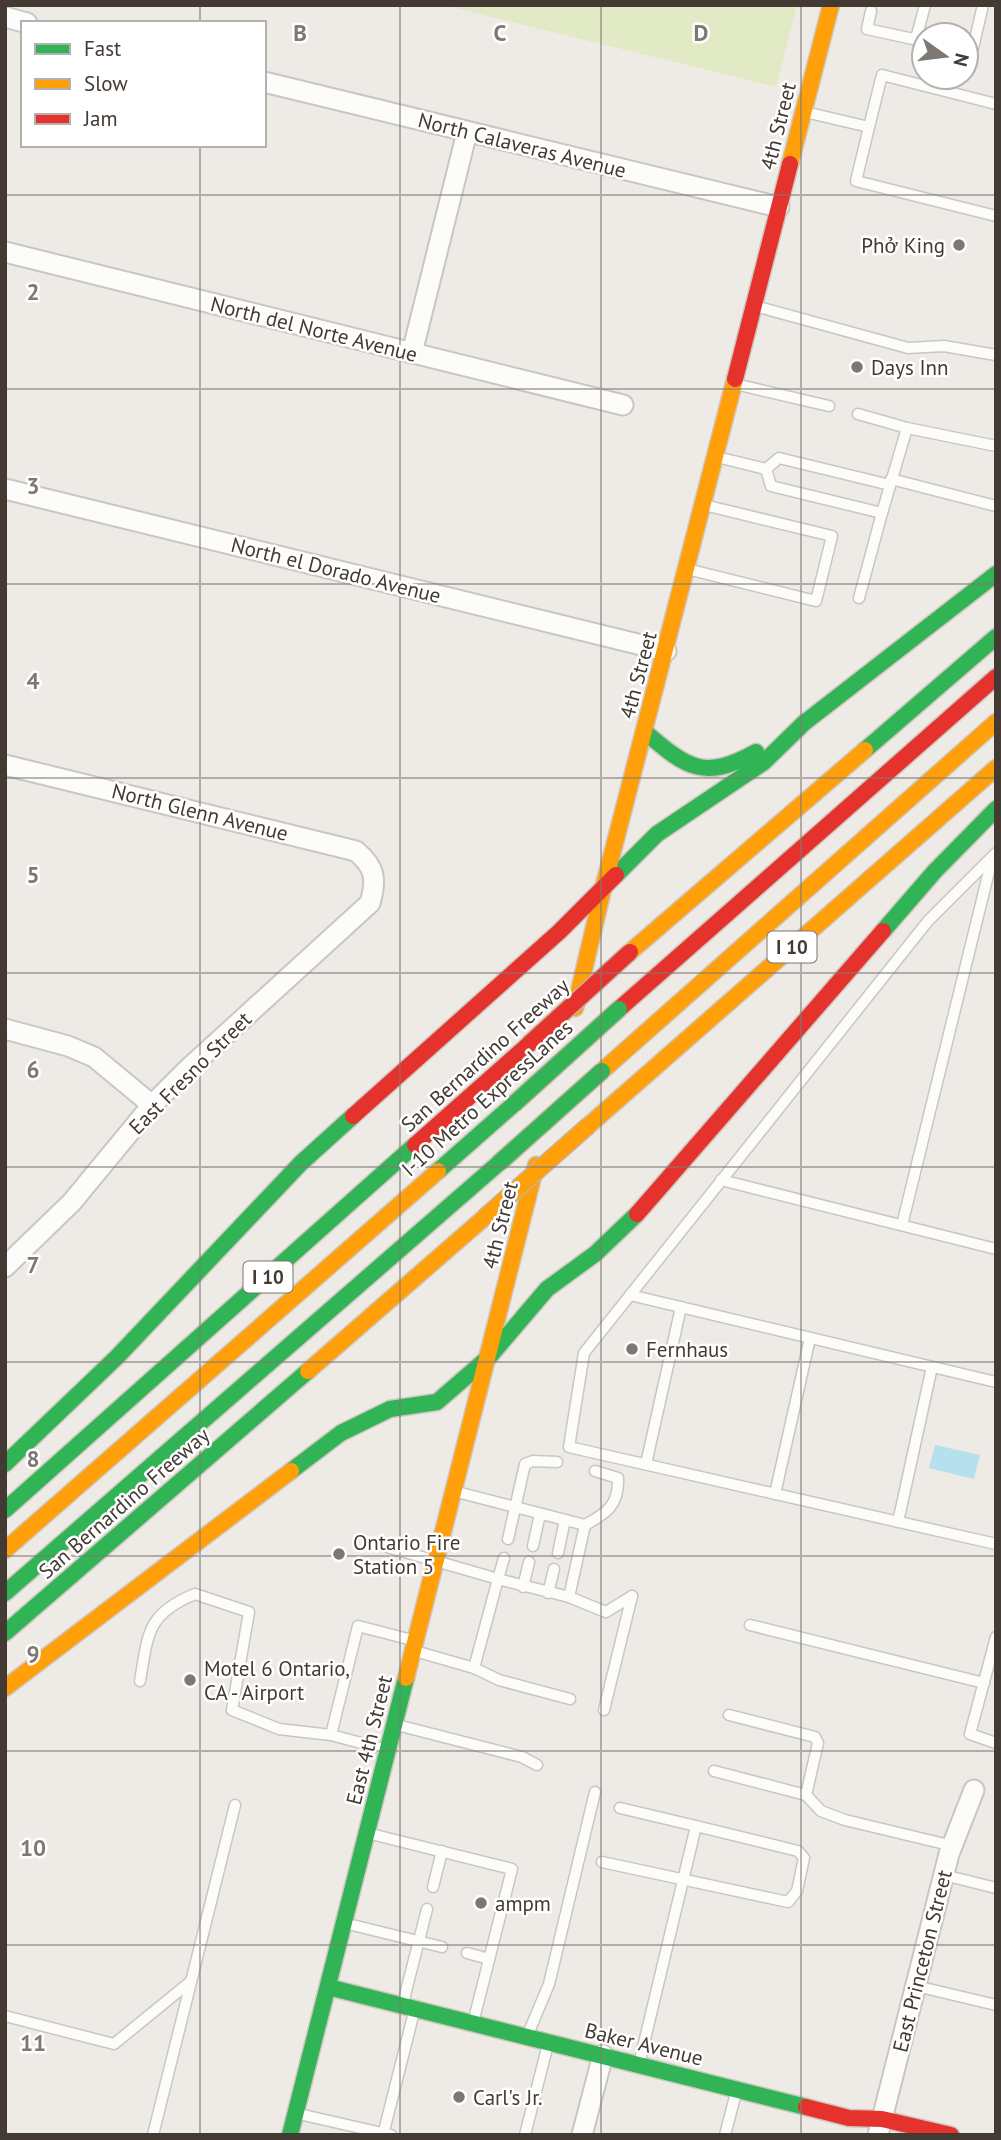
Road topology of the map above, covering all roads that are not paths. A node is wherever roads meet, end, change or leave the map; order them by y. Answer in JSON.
{"nodes":[{"id":1,"x":831,"y":5,"type":"edge"},
{"id":2,"x":875,"y":10,"type":"edge"},
{"id":3,"x":908,"y":20,"type":"dead end"},
{"id":4,"x":912,"y":21,"type":"edge"},
{"id":5,"x":910,"y":38,"type":"edge"},
{"id":6,"x":266,"y":82,"type":"edge"},
{"id":7,"x":996,"y":104,"type":"edge"},
{"id":8,"x":804,"y":111,"type":"junction"},
{"id":9,"x":869,"y":127,"type":"junction"},
{"id":10,"x":467,"y":132,"type":"junction"},
{"id":11,"x":779,"y":207,"type":"junction"},
{"id":12,"x":996,"y":216,"type":"edge"},
{"id":13,"x":5,"y":253,"type":"edge"},
{"id":14,"x":755,"y":306,"type":"junction"},
{"id":15,"x":412,"y":353,"type":"junction"},
{"id":16,"x":996,"y":355,"type":"edge"},
{"id":17,"x":735,"y":384,"type":"junction"},
{"id":18,"x":623,"y":405,"type":"dead end"},
{"id":19,"x":829,"y":406,"type":"dead end"},
{"id":20,"x":858,"y":414,"type":"dead end"},
{"id":21,"x":907,"y":428,"type":"junction"},
{"id":22,"x":996,"y":446,"type":"edge"},
{"id":23,"x":717,"y":456,"type":"junction"},
{"id":24,"x":766,"y":469,"type":"junction"},
{"id":25,"x":890,"y":482,"type":"junction"},
{"id":26,"x":5,"y":489,"type":"edge"},
{"id":27,"x":704,"y":505,"type":"junction"},
{"id":28,"x":996,"y":506,"type":"edge"},
{"id":29,"x":882,"y":513,"type":"junction"},
{"id":30,"x":687,"y":569,"type":"junction"},
{"id":31,"x":996,"y":574,"type":"edge"},
{"id":32,"x":859,"y":598,"type":"dead end"},
{"id":33,"x":996,"y":637,"type":"edge"},
{"id":34,"x":666,"y":651,"type":"junction"},
{"id":35,"x":996,"y":677,"type":"edge"},
{"id":36,"x":996,"y":722,"type":"edge"},
{"id":37,"x":804,"y":723,"type":"junction"},
{"id":38,"x":645,"y":732,"type":"junction"},
{"id":39,"x":5,"y":765,"type":"edge"},
{"id":40,"x":996,"y":768,"type":"edge"},
{"id":41,"x":996,"y":809,"type":"edge"},
{"id":42,"x":994,"y":855,"type":"edge"},
{"id":43,"x":375,"y":883,"type":"joint"},
{"id":44,"x":604,"y":885,"type":"junction"},
{"id":45,"x":5,"y":1029,"type":"edge"},
{"id":46,"x":152,"y":1105,"type":"junction"},
{"id":47,"x":721,"y":1180,"type":"junction"},
{"id":48,"x":902,"y":1225,"type":"junction"},
{"id":49,"x":996,"y":1249,"type":"edge"},
{"id":50,"x":5,"y":1267,"type":"edge"},
{"id":51,"x":630,"y":1295,"type":"junction"},
{"id":52,"x":681,"y":1307,"type":"junction"},
{"id":53,"x":810,"y":1338,"type":"junction"},
{"id":54,"x":490,"y":1356,"type":"junction"},
{"id":55,"x":932,"y":1367,"type":"junction"},
{"id":56,"x":996,"y":1382,"type":"edge"},
{"id":57,"x":557,"y":1462,"type":"dead end"},
{"id":58,"x":5,"y":1464,"type":"edge"},
{"id":59,"x":646,"y":1464,"type":"junction"},
{"id":60,"x":594,"y":1471,"type":"dead end"},
{"id":61,"x":455,"y":1492,"type":"junction"},
{"id":62,"x":775,"y":1494,"type":"junction"},
{"id":63,"x":516,"y":1508,"type":"junction"},
{"id":64,"x":5,"y":1510,"type":"edge"},
{"id":65,"x":540,"y":1514,"type":"junction"},
{"id":66,"x":565,"y":1520,"type":"junction"},
{"id":67,"x":898,"y":1522,"type":"junction"},
{"id":68,"x":585,"y":1525,"type":"junction"},
{"id":69,"x":508,"y":1539,"type":"dead end"},
{"id":70,"x":377,"y":1544,"type":"dead end"},
{"id":71,"x":996,"y":1544,"type":"edge"},
{"id":72,"x":533,"y":1546,"type":"dead end"},
{"id":73,"x":5,"y":1550,"type":"edge"},
{"id":74,"x":558,"y":1553,"type":"dead end"},
{"id":75,"x":504,"y":1558,"type":"dead end"},
{"id":76,"x":437,"y":1561,"type":"junction"},
{"id":77,"x":529,"y":1562,"type":"dead end"},
{"id":78,"x":554,"y":1569,"type":"dead end"},
{"id":79,"x":498,"y":1579,"type":"junction"},
{"id":80,"x":523,"y":1587,"type":"junction"},
{"id":81,"x":5,"y":1593,"type":"edge"},
{"id":82,"x":548,"y":1593,"type":"junction"},
{"id":83,"x":569,"y":1597,"type":"junction"},
{"id":84,"x":750,"y":1625,"type":"dead end"},
{"id":85,"x":5,"y":1633,"type":"edge"},
{"id":86,"x":996,"y":1637,"type":"edge"},
{"id":87,"x":415,"y":1646,"type":"junction"},
{"id":88,"x":474,"y":1668,"type":"junction"},
{"id":89,"x":139,"y":1682,"type":"dead end"},
{"id":90,"x":984,"y":1683,"type":"junction"},
{"id":91,"x":5,"y":1688,"type":"edge"},
{"id":92,"x":570,"y":1699,"type":"dead end"},
{"id":93,"x":604,"y":1710,"type":"dead end"},
{"id":94,"x":729,"y":1714,"type":"dead end"},
{"id":95,"x":395,"y":1724,"type":"junction"},
{"id":96,"x":331,"y":1735,"type":"junction"},
{"id":97,"x":996,"y":1743,"type":"edge"},
{"id":98,"x":389,"y":1750,"type":"junction"},
{"id":99,"x":537,"y":1765,"type":"dead end"},
{"id":100,"x":714,"y":1771,"type":"dead end"},
{"id":101,"x":974,"y":1790,"type":"dead end"},
{"id":102,"x":594,"y":1792,"type":"dead end"},
{"id":103,"x":806,"y":1796,"type":"junction"},
{"id":104,"x":235,"y":1805,"type":"dead end"},
{"id":105,"x":620,"y":1808,"type":"dead end"},
{"id":106,"x":696,"y":1826,"type":"junction"},
{"id":107,"x":367,"y":1833,"type":"junction"},
{"id":108,"x":953,"y":1846,"type":"junction"},
{"id":109,"x":442,"y":1851,"type":"junction"},
{"id":110,"x":603,"y":1862,"type":"dead end"},
{"id":111,"x":944,"y":1875,"type":"junction"},
{"id":112,"x":684,"y":1879,"type":"junction"},
{"id":113,"x":433,"y":1887,"type":"dead end"},
{"id":114,"x":996,"y":1888,"type":"edge"},
{"id":115,"x":427,"y":1909,"type":"dead end"},
{"id":116,"x":344,"y":1923,"type":"junction"},
{"id":117,"x":419,"y":1941,"type":"junction"},
{"id":118,"x":442,"y":1947,"type":"dead end"},
{"id":119,"x":467,"y":1953,"type":"dead end"},
{"id":120,"x":489,"y":1959,"type":"junction"},
{"id":121,"x":191,"y":1982,"type":"junction"},
{"id":122,"x":916,"y":1986,"type":"junction"},
{"id":123,"x":328,"y":1987,"type":"junction"},
{"id":124,"x":996,"y":2005,"type":"edge"},
{"id":125,"x":409,"y":2007,"type":"junction"},
{"id":126,"x":5,"y":2016,"type":"edge"},
{"id":127,"x":473,"y":2023,"type":"junction"},
{"id":128,"x":527,"y":2036,"type":"junction"},
{"id":129,"x":549,"y":2041,"type":"junction"},
{"id":130,"x":603,"y":2055,"type":"junction"},
{"id":131,"x":639,"y":2064,"type":"junction"},
{"id":132,"x":737,"y":2089,"type":"junction"},
{"id":133,"x":295,"y":2113,"type":"junction"},
{"id":134,"x":880,"y":2127,"type":"edge"},
{"id":135,"x":386,"y":2134,"type":"edge"},
{"id":136,"x":153,"y":2135,"type":"edge"},
{"id":137,"x":290,"y":2135,"type":"edge"},
{"id":138,"x":525,"y":2135,"type":"edge"},
{"id":139,"x":582,"y":2135,"type":"edge"},
{"id":140,"x":725,"y":2135,"type":"edge"},
{"id":141,"x":951,"y":2135,"type":"edge"}],
"edges":[{"from":1,"to":8,"type":"main road","name":"4th Street"},
{"from":2,"to":5,"type":"lane"},
{"from":3,"to":4,"type":"lane"},
{"from":6,"to":10,"type":"street","name":"North Calaveras Avenue"},
{"from":7,"to":9,"type":"lane"},
{"from":8,"to":9,"type":"lane"},
{"from":8,"to":11,"type":"main road","name":"4th Street"},
{"from":9,"to":12,"type":"lane"},
{"from":10,"to":11,"type":"street","name":"North Calaveras Avenue"},
{"from":10,"to":15,"type":"street"},
{"from":11,"to":14,"type":"main road","name":"4th Street"},
{"from":13,"to":15,"type":"street","name":"North del Norte Avenue"},
{"from":14,"to":16,"type":"lane"},
{"from":14,"to":17,"type":"main road","name":"4th Street"},
{"from":15,"to":18,"type":"street","name":"North del Norte Avenue"},
{"from":17,"to":19,"type":"lane"},
{"from":17,"to":23,"type":"main road","name":"4th Street"},
{"from":20,"to":21,"type":"lane"},
{"from":21,"to":22,"type":"lane"},
{"from":21,"to":25,"type":"lane"},
{"from":23,"to":24,"type":"lane"},
{"from":23,"to":27,"type":"main road","name":"4th Street"},
{"from":24,"to":25,"type":"lane"},
{"from":24,"to":29,"type":"lane"},
{"from":25,"to":28,"type":"lane"},
{"from":25,"to":29,"type":"lane"},
{"from":26,"to":34,"type":"street","name":"North el Dorado Avenue"},
{"from":27,"to":30,"type":"main road","name":"4th Street"},
{"from":27,"to":30,"type":"lane"},
{"from":29,"to":32,"type":"lane"},
{"from":30,"to":34,"type":"main road","name":"4th Street"},
{"from":31,"to":37,"type":"main road"},
{"from":33,"to":64,"type":"main road","name":"San Bernardino Freeway","number":"I 10","bridge":true},
{"from":34,"to":38,"type":"main road","name":"4th Street"},
{"from":35,"to":73,"type":"main road","name":"I-10 Metro ExpressLanes","bridge":true},
{"from":36,"to":81,"type":"main road","bridge":true},
{"from":37,"to":38,"type":"main road"},
{"from":37,"to":44,"type":"main road"},
{"from":38,"to":44,"type":"main road","name":"4th Street"},
{"from":39,"to":43,"type":"street","name":"North Glenn Avenue"},
{"from":40,"to":85,"type":"main road","name":"San Bernardino Freeway","number":"I 10","bridge":true},
{"from":41,"to":54,"type":"main road"},
{"from":42,"to":47,"type":"lane"},
{"from":42,"to":48,"type":"lane"},
{"from":43,"to":46,"type":"street","name":"East Fresno Street"},
{"from":44,"to":54,"type":"main road","name":"4th Street"},
{"from":44,"to":58,"type":"main road"},
{"from":45,"to":46,"type":"street"},
{"from":46,"to":50,"type":"street","name":"East Fresno Street"},
{"from":47,"to":48,"type":"lane"},
{"from":47,"to":51,"type":"lane"},
{"from":48,"to":49,"type":"lane"},
{"from":51,"to":52,"type":"lane"},
{"from":51,"to":59,"type":"lane"},
{"from":52,"to":53,"type":"lane"},
{"from":52,"to":59,"type":"lane"},
{"from":53,"to":55,"type":"lane"},
{"from":53,"to":62,"type":"lane"},
{"from":54,"to":61,"type":"main road","name":"East 4th Street"},
{"from":54,"to":91,"type":"main road"},
{"from":55,"to":56,"type":"lane"},
{"from":55,"to":67,"type":"lane"},
{"from":57,"to":63,"type":"lane"},
{"from":59,"to":62,"type":"lane"},
{"from":60,"to":68,"type":"lane"},
{"from":61,"to":63,"type":"lane"},
{"from":61,"to":76,"type":"main road","name":"East 4th Street"},
{"from":62,"to":67,"type":"lane"},
{"from":63,"to":65,"type":"lane"},
{"from":63,"to":69,"type":"lane"},
{"from":65,"to":66,"type":"lane"},
{"from":65,"to":72,"type":"lane"},
{"from":66,"to":68,"type":"lane"},
{"from":66,"to":74,"type":"lane"},
{"from":67,"to":71,"type":"lane"},
{"from":68,"to":83,"type":"lane"},
{"from":70,"to":76,"type":"lane"},
{"from":75,"to":79,"type":"lane"},
{"from":76,"to":79,"type":"lane"},
{"from":76,"to":87,"type":"main road","name":"East 4th Street"},
{"from":77,"to":80,"type":"lane"},
{"from":78,"to":82,"type":"lane"},
{"from":79,"to":80,"type":"lane"},
{"from":79,"to":88,"type":"lane"},
{"from":80,"to":82,"type":"lane"},
{"from":82,"to":83,"type":"lane"},
{"from":83,"to":93,"type":"lane"},
{"from":84,"to":90,"type":"lane"},
{"from":86,"to":90,"type":"lane"},
{"from":87,"to":88,"type":"lane"},
{"from":87,"to":95,"type":"main road","name":"East 4th Street"},
{"from":87,"to":96,"type":"lane"},
{"from":88,"to":92,"type":"lane"},
{"from":89,"to":96,"type":"lane"},
{"from":90,"to":97,"type":"lane"},
{"from":94,"to":103,"type":"lane"},
{"from":95,"to":98,"type":"main road","name":"East 4th Street"},
{"from":95,"to":99,"type":"lane"},
{"from":96,"to":98,"type":"lane"},
{"from":98,"to":107,"type":"main road","name":"East 4th Street"},
{"from":100,"to":103,"type":"lane"},
{"from":101,"to":108,"type":"street","name":"East Princeton Street"},
{"from":102,"to":128,"type":"lane"},
{"from":103,"to":108,"type":"lane"},
{"from":104,"to":121,"type":"lane"},
{"from":105,"to":106,"type":"lane"},
{"from":106,"to":112,"type":"lane"},
{"from":106,"to":112,"type":"lane"},
{"from":107,"to":109,"type":"lane"},
{"from":107,"to":116,"type":"main road","name":"East 4th Street"},
{"from":108,"to":111,"type":"street","name":"East Princeton Street"},
{"from":109,"to":113,"type":"lane"},
{"from":109,"to":120,"type":"lane"},
{"from":110,"to":112,"type":"lane"},
{"from":111,"to":114,"type":"lane"},
{"from":111,"to":122,"type":"street","name":"East Princeton Street"},
{"from":112,"to":131,"type":"lane"},
{"from":115,"to":117,"type":"lane"},
{"from":116,"to":117,"type":"lane"},
{"from":116,"to":123,"type":"main road","name":"East 4th Street"},
{"from":117,"to":118,"type":"lane"},
{"from":117,"to":125,"type":"lane"},
{"from":119,"to":120,"type":"lane"},
{"from":120,"to":127,"type":"lane"},
{"from":121,"to":126,"type":"lane"},
{"from":121,"to":136,"type":"lane"},
{"from":122,"to":124,"type":"lane"},
{"from":122,"to":134,"type":"street","name":"East Princeton Street"},
{"from":123,"to":125,"type":"main road","name":"Baker Avenue"},
{"from":123,"to":133,"type":"main road","name":"East 4th Street"},
{"from":125,"to":127,"type":"main road","name":"Baker Avenue"},
{"from":125,"to":135,"type":"lane"},
{"from":127,"to":128,"type":"main road","name":"Baker Avenue"},
{"from":128,"to":129,"type":"main road","name":"Baker Avenue"},
{"from":129,"to":130,"type":"main road","name":"Baker Avenue"},
{"from":129,"to":138,"type":"lane"},
{"from":130,"to":131,"type":"main road","name":"Baker Avenue"},
{"from":130,"to":139,"type":"street"},
{"from":131,"to":132,"type":"main road","name":"Baker Avenue"},
{"from":132,"to":134,"type":"main road","name":"Baker Avenue"},
{"from":132,"to":140,"type":"lane"},
{"from":133,"to":135,"type":"lane"},
{"from":133,"to":137,"type":"main road","name":"East 4th Street"},
{"from":134,"to":141,"type":"main road","name":"Baker Avenue"}]}
